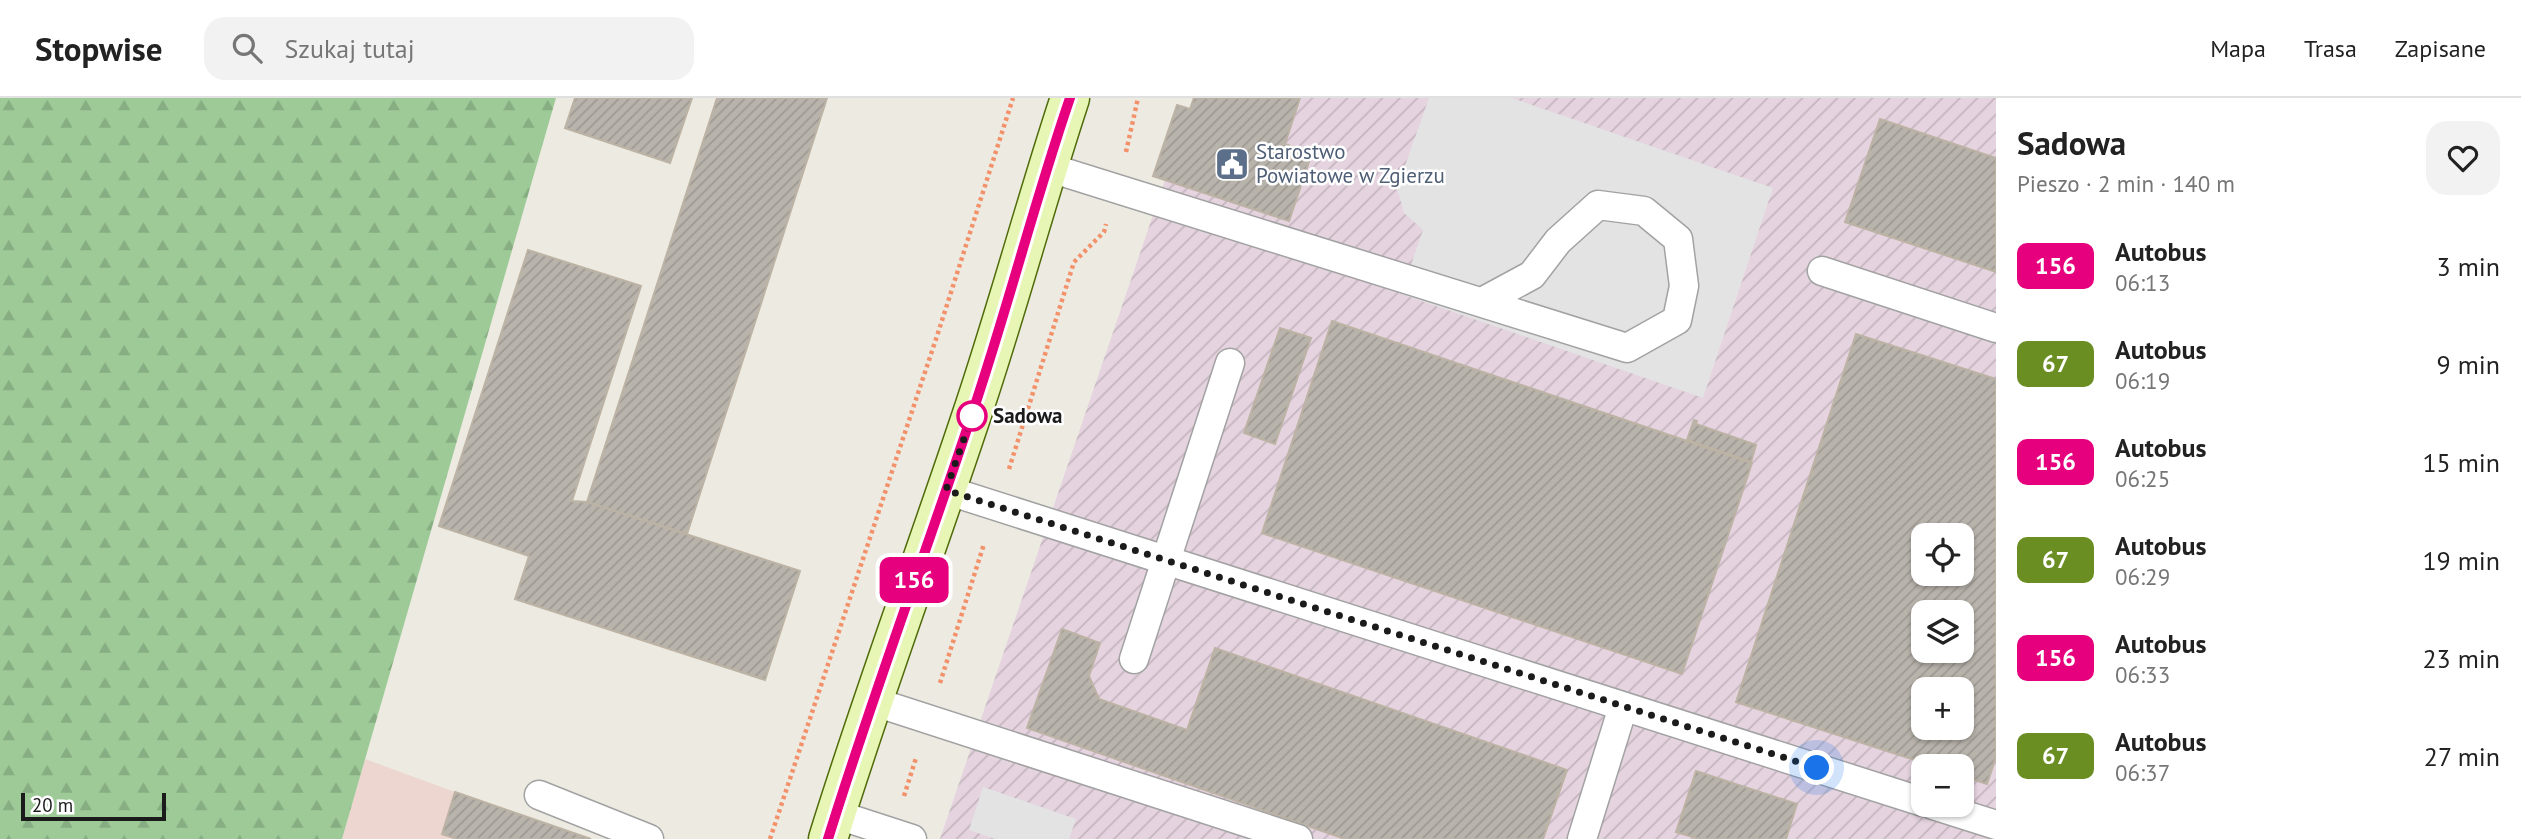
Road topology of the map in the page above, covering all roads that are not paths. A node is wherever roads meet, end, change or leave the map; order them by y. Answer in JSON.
{"nodes":[{"id":1,"x":1070,"y":98,"type":"edge"},
{"id":2,"x":1047,"y":167,"type":"junction"},
{"id":3,"x":1822,"y":271,"type":"dead end"},
{"id":4,"x":1482,"y":302,"type":"junction"},
{"id":5,"x":1996,"y":328,"type":"edge"},
{"id":6,"x":1230,"y":363,"type":"dead end"},
{"id":7,"x":946,"y":490,"type":"junction"},
{"id":8,"x":1167,"y":561,"type":"junction"},
{"id":9,"x":1135,"y":659,"type":"dead end"},
{"id":10,"x":872,"y":701,"type":"junction"},
{"id":11,"x":1623,"y":707,"type":"junction"},
{"id":12,"x":539,"y":796,"type":"dead end"},
{"id":13,"x":1911,"y":798,"type":"edge"},
{"id":14,"x":1971,"y":817,"type":"edge"},
{"id":15,"x":1996,"y":825,"type":"edge"},
{"id":16,"x":832,"y":826,"type":"edge"},
{"id":17,"x":649,"y":839,"type":"edge"},
{"id":18,"x":912,"y":839,"type":"edge"},
{"id":19,"x":1298,"y":839,"type":"edge"},
{"id":20,"x":1582,"y":839,"type":"edge"}],
"edges":[{"from":1,"to":2,"type":"street"},
{"from":2,"to":4,"type":"lane"},
{"from":2,"to":7,"type":"street"},
{"from":3,"to":5,"type":"lane"},
{"from":4,"to":4,"type":"lane"},
{"from":6,"to":8,"type":"lane"},
{"from":7,"to":8,"type":"lane"},
{"from":7,"to":10,"type":"street"},
{"from":8,"to":9,"type":"lane"},
{"from":8,"to":11,"type":"lane"},
{"from":10,"to":16,"type":"street"},
{"from":10,"to":19,"type":"lane"},
{"from":11,"to":13,"type":"lane"},
{"from":11,"to":20,"type":"lane"},
{"from":12,"to":17,"type":"lane"},
{"from":14,"to":15,"type":"lane"},
{"from":16,"to":18,"type":"lane"}]}
